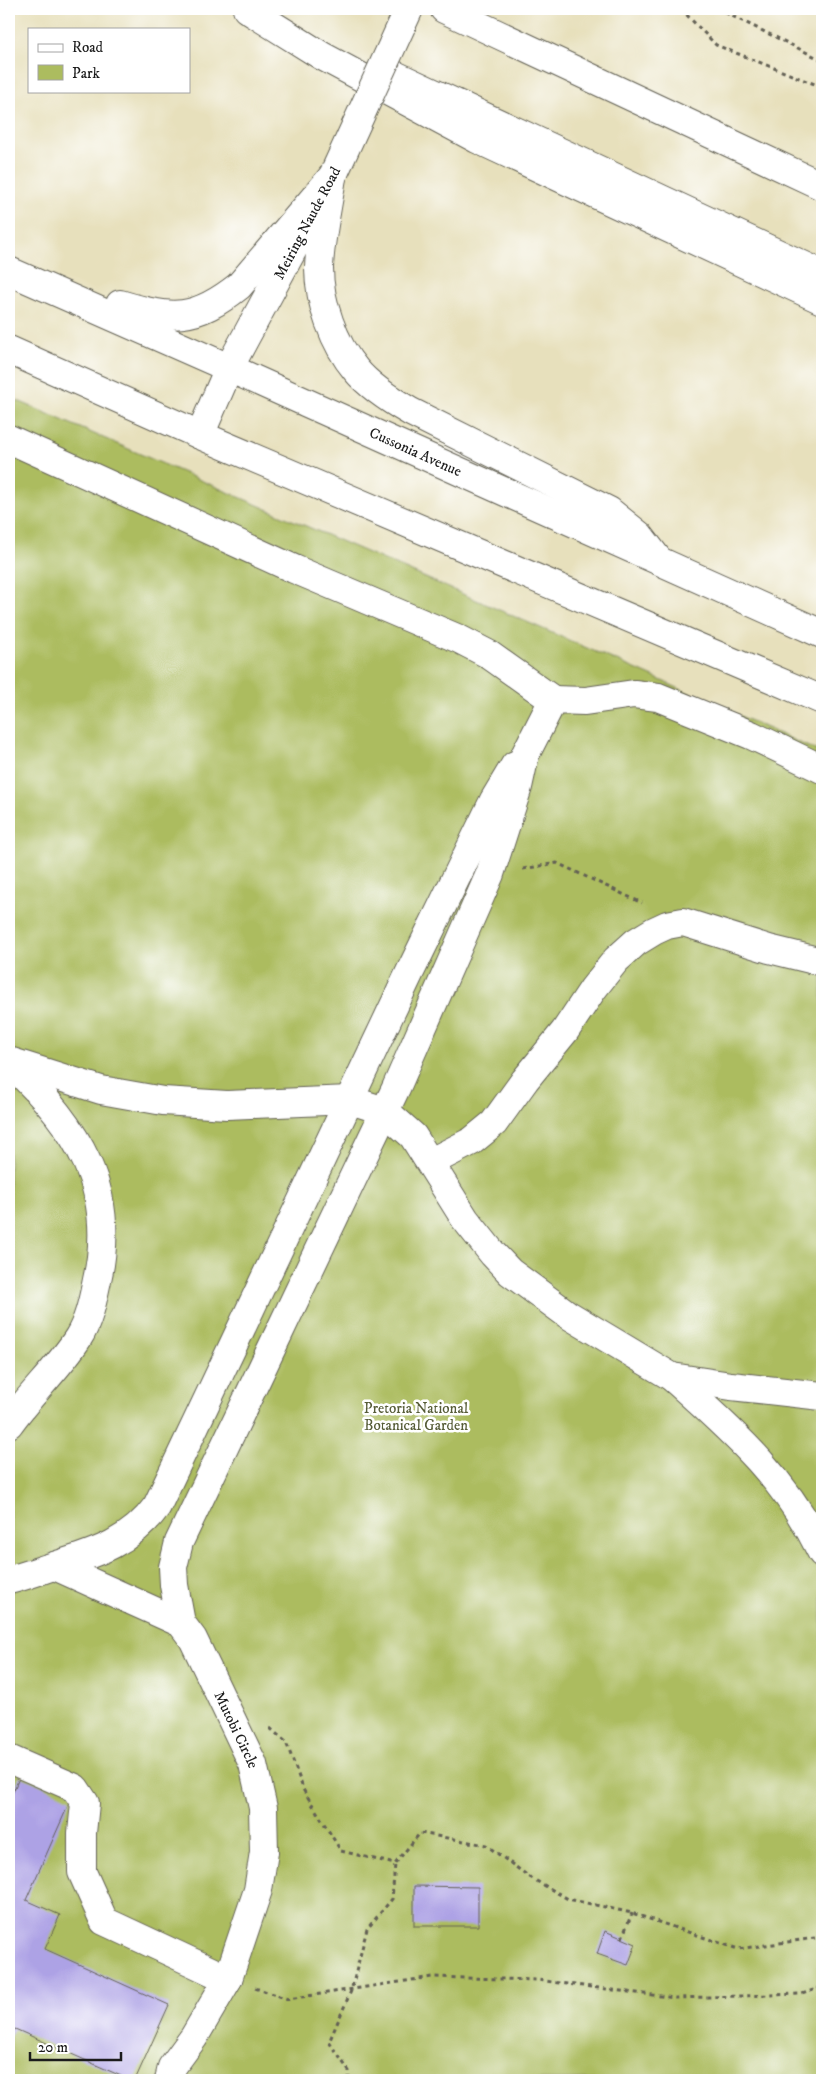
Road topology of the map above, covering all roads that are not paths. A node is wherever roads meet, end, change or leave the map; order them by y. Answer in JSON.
{"nodes":[{"id":1,"x":247,"y":9,"type":"edge"},
{"id":2,"x":252,"y":9,"type":"edge"},
{"id":3,"x":409,"y":9,"type":"edge"},
{"id":4,"x":444,"y":9,"type":"edge"},
{"id":5,"x":334,"y":174,"type":"junction"},
{"id":6,"x":822,"y":186,"type":"edge"},
{"id":7,"x":9,"y":271,"type":"edge"},
{"id":8,"x":822,"y":274,"type":"edge"},
{"id":9,"x":822,"y":300,"type":"edge"},
{"id":10,"x":9,"y":350,"type":"edge"},
{"id":11,"x":229,"y":368,"type":"junction"},
{"id":12,"x":200,"y":435,"type":"junction"},
{"id":13,"x":9,"y":439,"type":"edge"},
{"id":14,"x":659,"y":562,"type":"junction"},
{"id":15,"x":822,"y":634,"type":"edge"},
{"id":16,"x":553,"y":700,"type":"junction"},
{"id":17,"x":822,"y":700,"type":"edge"},
{"id":18,"x":525,"y":755,"type":"junction"},
{"id":19,"x":822,"y":769,"type":"edge"},
{"id":20,"x":822,"y":962,"type":"edge"},
{"id":21,"x":9,"y":1061,"type":"edge"},
{"id":22,"x":350,"y":1100,"type":"junction"},
{"id":23,"x":385,"y":1111,"type":"junction"},
{"id":24,"x":432,"y":1162,"type":"junction"},
{"id":25,"x":672,"y":1377,"type":"junction"},
{"id":26,"x":822,"y":1396,"type":"edge"},
{"id":27,"x":9,"y":1424,"type":"edge"},
{"id":28,"x":822,"y":1553,"type":"edge"},
{"id":29,"x":55,"y":1566,"type":"junction"},
{"id":30,"x":9,"y":1580,"type":"edge"},
{"id":31,"x":181,"y":1624,"type":"junction"},
{"id":32,"x":9,"y":1759,"type":"edge"},
{"id":33,"x":228,"y":1979,"type":"junction"},
{"id":34,"x":169,"y":2080,"type":"edge"}],
"edges":[{"from":1,"to":9,"type":"main road"},
{"from":2,"to":8,"type":"main road"},
{"from":3,"to":5,"type":"main road","name":"Meiring Naude Road","bridge":true},
{"from":4,"to":6,"type":"main road"},
{"from":5,"to":7,"type":"main road"},
{"from":5,"to":11,"type":"main road","name":"Meiring Naude Road"},
{"from":5,"to":14,"type":"main road"},
{"from":7,"to":11,"type":"main road","name":"Cussonia Avenue"},
{"from":10,"to":12,"type":"main road"},
{"from":11,"to":12,"type":"main road","name":"Meiring Naude Road"},
{"from":11,"to":14,"type":"main road","name":"Cussonia Avenue"},
{"from":12,"to":17,"type":"main road"},
{"from":13,"to":16,"type":"main road"},
{"from":14,"to":15,"type":"main road","name":"Cussonia Avenue"},
{"from":16,"to":18,"type":"main road"},
{"from":16,"to":19,"type":"main road"},
{"from":18,"to":22,"type":"main road"},
{"from":18,"to":23,"type":"main road"},
{"from":20,"to":24,"type":"main road"},
{"from":21,"to":22,"type":"main road"},
{"from":21,"to":27,"type":"main road"},
{"from":22,"to":23,"type":"main road"},
{"from":22,"to":29,"type":"main road"},
{"from":23,"to":24,"type":"main road"},
{"from":23,"to":31,"type":"main road"},
{"from":24,"to":25,"type":"main road"},
{"from":25,"to":26,"type":"main road"},
{"from":25,"to":28,"type":"main road"},
{"from":29,"to":30,"type":"main road"},
{"from":29,"to":31,"type":"main road","name":"Mutobi Circle"},
{"from":31,"to":33,"type":"main road","name":"Mutobi Circle"},
{"from":32,"to":33,"type":"main road"},
{"from":33,"to":34,"type":"main road","name":"Mutobi Circle"}]}
